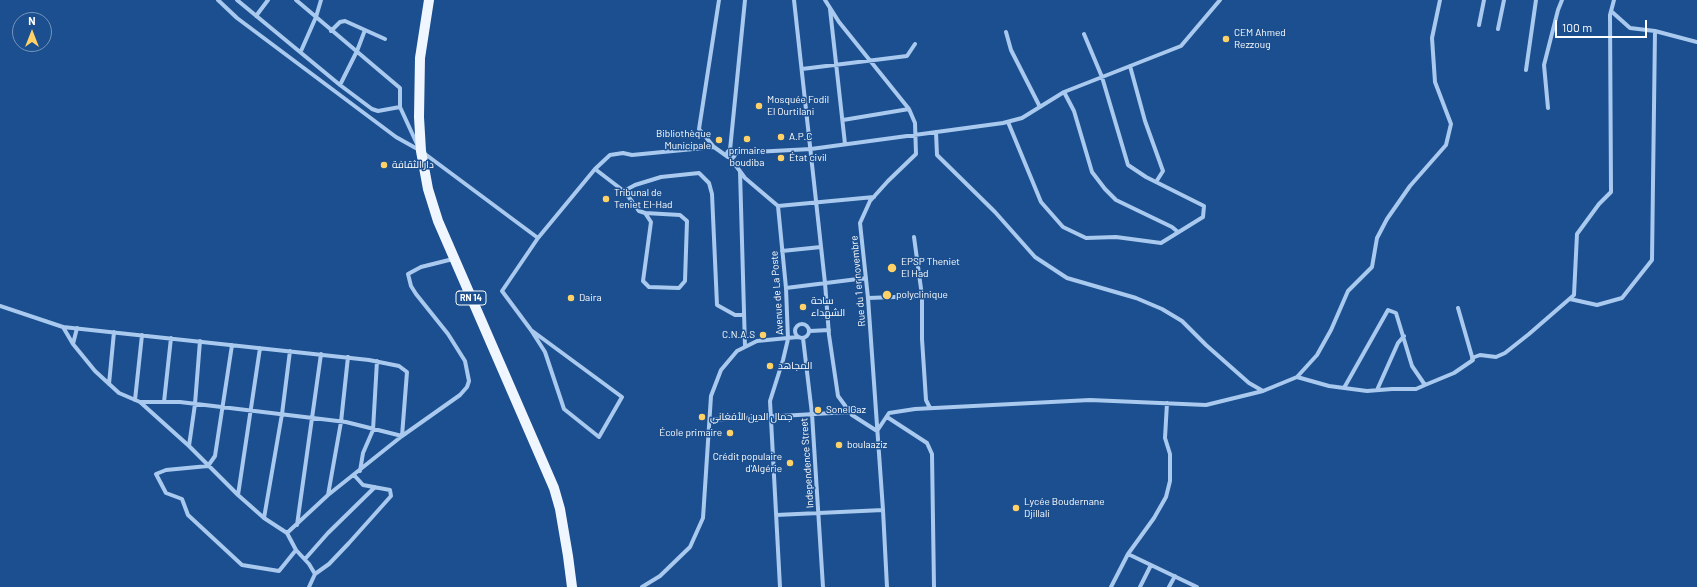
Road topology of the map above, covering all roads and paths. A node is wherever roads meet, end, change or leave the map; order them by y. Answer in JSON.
{"nodes":[{"id":1,"x":218,"y":0,"type":"edge"},
{"id":2,"x":237,"y":0,"type":"edge"},
{"id":3,"x":268,"y":0,"type":"edge"},
{"id":4,"x":296,"y":0,"type":"edge"},
{"id":5,"x":321,"y":0,"type":"edge"},
{"id":6,"x":429,"y":0,"type":"edge"},
{"id":7,"x":719,"y":0,"type":"edge"},
{"id":8,"x":745,"y":0,"type":"edge"},
{"id":9,"x":794,"y":0,"type":"edge"},
{"id":10,"x":825,"y":0,"type":"edge"},
{"id":11,"x":1220,"y":0,"type":"edge"},
{"id":12,"x":1440,"y":0,"type":"edge"},
{"id":13,"x":1484,"y":0,"type":"edge"},
{"id":14,"x":1504,"y":0,"type":"edge"},
{"id":15,"x":1536,"y":0,"type":"edge"},
{"id":16,"x":1562,"y":0,"type":"edge"},
{"id":17,"x":1614,"y":0,"type":"edge"},
{"id":18,"x":830,"y":7,"type":"junction"},
{"id":19,"x":1611,"y":11,"type":"junction"},
{"id":20,"x":256,"y":16,"type":"junction"},
{"id":21,"x":316,"y":17,"type":"junction"},
{"id":22,"x":1479,"y":25,"type":"dead end"},
{"id":23,"x":1498,"y":29,"type":"dead end"},
{"id":24,"x":365,"y":30,"type":"junction"},
{"id":25,"x":331,"y":31,"type":"junction"},
{"id":26,"x":1655,"y":31,"type":"junction"},
{"id":27,"x":1006,"y":32,"type":"dead end"},
{"id":28,"x":1084,"y":34,"type":"dead end"},
{"id":29,"x":385,"y":39,"type":"dead end"},
{"id":30,"x":1697,"y":42,"type":"edge"},
{"id":31,"x":915,"y":44,"type":"dead end"},
{"id":32,"x":301,"y":51,"type":"junction"},
{"id":33,"x":357,"y":51,"type":"junction"},
{"id":34,"x":870,"y":61,"type":"junction"},
{"id":35,"x":837,"y":64,"type":"junction"},
{"id":36,"x":1130,"y":66,"type":"junction"},
{"id":37,"x":802,"y":69,"type":"junction"},
{"id":38,"x":1526,"y":70,"type":"dead end"},
{"id":39,"x":1102,"y":77,"type":"junction"},
{"id":40,"x":340,"y":84,"type":"junction"},
{"id":41,"x":1064,"y":92,"type":"junction"},
{"id":42,"x":400,"y":107,"type":"junction"},
{"id":43,"x":1040,"y":107,"type":"junction"},
{"id":44,"x":1548,"y":108,"type":"dead end"},
{"id":45,"x":909,"y":109,"type":"junction"},
{"id":46,"x":842,"y":120,"type":"junction"},
{"id":47,"x":1008,"y":122,"type":"junction"},
{"id":48,"x":936,"y":132,"type":"junction"},
{"id":49,"x":915,"y":135,"type":"junction"},
{"id":50,"x":845,"y":144,"type":"junction"},
{"id":51,"x":714,"y":147,"type":"junction"},
{"id":52,"x":810,"y":149,"type":"junction"},
{"id":53,"x":730,"y":150,"type":"junction"},
{"id":54,"x":421,"y":152,"type":"junction"},
{"id":55,"x":735,"y":153,"type":"junction"},
{"id":56,"x":730,"y":158,"type":"junction"},
{"id":57,"x":595,"y":169,"type":"junction"},
{"id":58,"x":740,"y":171,"type":"junction"},
{"id":59,"x":1156,"y":182,"type":"junction"},
{"id":60,"x":624,"y":191,"type":"junction"},
{"id":61,"x":874,"y":197,"type":"junction"},
{"id":62,"x":815,"y":203,"type":"junction"},
{"id":63,"x":778,"y":206,"type":"junction"},
{"id":64,"x":645,"y":213,"type":"junction"},
{"id":65,"x":1178,"y":232,"type":"junction"},
{"id":66,"x":914,"y":237,"type":"dead end"},
{"id":67,"x":538,"y":238,"type":"junction"},
{"id":68,"x":821,"y":247,"type":"junction"},
{"id":69,"x":782,"y":251,"type":"junction"},
{"id":70,"x":454,"y":259,"type":"junction"},
{"id":71,"x":866,"y":278,"type":"junction"},
{"id":72,"x":825,"y":283,"type":"junction"},
{"id":73,"x":786,"y":288,"type":"junction"},
{"id":74,"x":922,"y":296,"type":"junction"},
{"id":75,"x":868,"y":298,"type":"junction"},
{"id":76,"x":1570,"y":299,"type":"junction"},
{"id":77,"x":0,"y":306,"type":"edge"},
{"id":78,"x":1458,"y":308,"type":"dead end"},
{"id":79,"x":744,"y":315,"type":"junction"},
{"id":80,"x":63,"y":327,"type":"junction"},
{"id":81,"x":77,"y":328,"type":"junction"},
{"id":82,"x":531,"y":330,"type":"junction"},
{"id":83,"x":828,"y":330,"type":"junction"},
{"id":84,"x":810,"y":331,"type":"junction"},
{"id":85,"x":114,"y":332,"type":"junction"},
{"id":86,"x":142,"y":335,"type":"junction"},
{"id":87,"x":1404,"y":336,"type":"junction"},
{"id":88,"x":172,"y":338,"type":"junction"},
{"id":89,"x":801,"y":338,"type":"junction"},
{"id":90,"x":788,"y":339,"type":"junction"},
{"id":91,"x":200,"y":341,"type":"junction"},
{"id":92,"x":74,"y":344,"type":"junction"},
{"id":93,"x":232,"y":345,"type":"junction"},
{"id":94,"x":745,"y":347,"type":"junction"},
{"id":95,"x":260,"y":348,"type":"junction"},
{"id":96,"x":290,"y":351,"type":"junction"},
{"id":97,"x":321,"y":354,"type":"junction"},
{"id":98,"x":348,"y":357,"type":"junction"},
{"id":99,"x":1472,"y":358,"type":"junction"},
{"id":100,"x":377,"y":361,"type":"junction"},
{"id":101,"x":1297,"y":378,"type":"junction"},
{"id":102,"x":109,"y":384,"type":"junction"},
{"id":103,"x":1425,"y":385,"type":"junction"},
{"id":104,"x":1344,"y":388,"type":"junction"},
{"id":105,"x":1377,"y":390,"type":"junction"},
{"id":106,"x":1263,"y":392,"type":"junction"},
{"id":107,"x":135,"y":400,"type":"junction"},
{"id":108,"x":140,"y":402,"type":"junction"},
{"id":109,"x":164,"y":402,"type":"junction"},
{"id":110,"x":1167,"y":403,"type":"junction"},
{"id":111,"x":195,"y":404,"type":"junction"},
{"id":112,"x":223,"y":407,"type":"junction"},
{"id":113,"x":930,"y":408,"type":"junction"},
{"id":114,"x":250,"y":411,"type":"junction"},
{"id":115,"x":850,"y":412,"type":"junction"},
{"id":116,"x":282,"y":414,"type":"junction"},
{"id":117,"x":812,"y":414,"type":"junction"},
{"id":118,"x":771,"y":416,"type":"junction"},
{"id":119,"x":887,"y":417,"type":"junction"},
{"id":120,"x":313,"y":418,"type":"junction"},
{"id":121,"x":710,"y":420,"type":"junction"},
{"id":122,"x":342,"y":422,"type":"junction"},
{"id":123,"x":372,"y":430,"type":"junction"},
{"id":124,"x":877,"y":431,"type":"junction"},
{"id":125,"x":402,"y":436,"type":"junction"},
{"id":126,"x":189,"y":446,"type":"junction"},
{"id":127,"x":208,"y":466,"type":"junction"},
{"id":128,"x":360,"y":471,"type":"junction"},
{"id":129,"x":354,"y":475,"type":"junction"},
{"id":130,"x":375,"y":487,"type":"junction"},
{"id":131,"x":238,"y":495,"type":"junction"},
{"id":132,"x":328,"y":495,"type":"junction"},
{"id":133,"x":883,"y":510,"type":"junction"},
{"id":134,"x":819,"y":513,"type":"junction"},
{"id":135,"x":776,"y":515,"type":"junction"},
{"id":136,"x":264,"y":518,"type":"junction"},
{"id":137,"x":297,"y":525,"type":"junction"},
{"id":138,"x":287,"y":533,"type":"junction"},
{"id":139,"x":296,"y":550,"type":"junction"},
{"id":140,"x":1128,"y":554,"type":"junction"},
{"id":141,"x":305,"y":559,"type":"junction"},
{"id":142,"x":1151,"y":565,"type":"junction"},
{"id":143,"x":315,"y":574,"type":"junction"},
{"id":144,"x":1175,"y":576,"type":"junction"},
{"id":145,"x":309,"y":587,"type":"edge"},
{"id":146,"x":572,"y":587,"type":"edge"},
{"id":147,"x":642,"y":587,"type":"edge"},
{"id":148,"x":780,"y":587,"type":"edge"},
{"id":149,"x":823,"y":587,"type":"edge"},
{"id":150,"x":887,"y":587,"type":"edge"},
{"id":151,"x":934,"y":587,"type":"edge"},
{"id":152,"x":1111,"y":587,"type":"edge"},
{"id":153,"x":1140,"y":587,"type":"edge"},
{"id":154,"x":1169,"y":587,"type":"edge"},
{"id":155,"x":1197,"y":587,"type":"edge"}],
"edges":[{"from":1,"to":54,"type":"street"},
{"from":2,"to":20,"type":"street"},
{"from":3,"to":20,"type":"street"},
{"from":4,"to":21,"type":"street"},
{"from":5,"to":21,"type":"street"},
{"from":6,"to":54,"type":"main road","number":"RN 14"},
{"from":7,"to":51,"type":"street"},
{"from":8,"to":53,"type":"street"},
{"from":9,"to":37,"type":"street"},
{"from":10,"to":18,"type":"street","name":"Rue du 1 er novembre"},
{"from":11,"to":36,"type":"street"},
{"from":12,"to":101,"type":"street"},
{"from":13,"to":22,"type":"street"},
{"from":14,"to":23,"type":"street"},
{"from":15,"to":38,"type":"street"},
{"from":16,"to":44,"type":"street"},
{"from":17,"to":19,"type":"street"},
{"from":18,"to":34,"type":"street","name":"Rue du 1 er novembre"},
{"from":18,"to":35,"type":"street"},
{"from":19,"to":26,"type":"street"},
{"from":19,"to":76,"type":"street"},
{"from":20,"to":32,"type":"street"},
{"from":21,"to":25,"type":"street"},
{"from":21,"to":32,"type":"street"},
{"from":24,"to":25,"type":"street"},
{"from":24,"to":29,"type":"street"},
{"from":24,"to":33,"type":"street"},
{"from":25,"to":33,"type":"street"},
{"from":26,"to":30,"type":"street"},
{"from":26,"to":76,"type":"street"},
{"from":27,"to":43,"type":"street"},
{"from":28,"to":39,"type":"street"},
{"from":31,"to":34,"type":"street"},
{"from":32,"to":40,"type":"street"},
{"from":33,"to":40,"type":"street"},
{"from":33,"to":42,"type":"street"},
{"from":34,"to":35,"type":"street"},
{"from":34,"to":45,"type":"street","name":"Rue du 1 er novembre"},
{"from":35,"to":37,"type":"street"},
{"from":35,"to":46,"type":"street"},
{"from":36,"to":39,"type":"street"},
{"from":36,"to":59,"type":"street"},
{"from":37,"to":52,"type":"street"},
{"from":39,"to":41,"type":"street"},
{"from":39,"to":59,"type":"street"},
{"from":40,"to":42,"type":"street"},
{"from":41,"to":43,"type":"street"},
{"from":41,"to":65,"type":"street"},
{"from":42,"to":54,"type":"street"},
{"from":43,"to":47,"type":"street"},
{"from":45,"to":46,"type":"street"},
{"from":45,"to":49,"type":"street","name":"Rue du 1 er novembre"},
{"from":46,"to":50,"type":"street"},
{"from":47,"to":48,"type":"street"},
{"from":47,"to":65,"type":"street"},
{"from":48,"to":49,"type":"street"},
{"from":48,"to":106,"type":"street"},
{"from":49,"to":50,"type":"street"},
{"from":49,"to":61,"type":"street","name":"Rue du 1 er novembre"},
{"from":50,"to":52,"type":"street"},
{"from":51,"to":56,"type":"street"},
{"from":51,"to":57,"type":"street"},
{"from":52,"to":55,"type":"street"},
{"from":52,"to":62,"type":"street"},
{"from":53,"to":55,"type":"street"},
{"from":53,"to":56,"type":"street"},
{"from":54,"to":67,"type":"street"},
{"from":54,"to":70,"type":"main road","number":"RN 14"},
{"from":55,"to":56,"type":"street"},
{"from":56,"to":58,"type":"street"},
{"from":57,"to":60,"type":"street"},
{"from":57,"to":67,"type":"street"},
{"from":58,"to":63,"type":"street"},
{"from":58,"to":79,"type":"street"},
{"from":59,"to":65,"type":"street"},
{"from":60,"to":64,"type":"street"},
{"from":60,"to":79,"type":"street"},
{"from":61,"to":62,"type":"street"},
{"from":61,"to":71,"type":"street","name":"Rue du 1 er novembre"},
{"from":62,"to":63,"type":"street"},
{"from":62,"to":68,"type":"street"},
{"from":63,"to":69,"type":"street","name":"Avenue de La Poste"},
{"from":64,"to":64,"type":"street"},
{"from":66,"to":74,"type":"street"},
{"from":67,"to":82,"type":"street"},
{"from":68,"to":69,"type":"street"},
{"from":68,"to":72,"type":"street"},
{"from":69,"to":73,"type":"street","name":"Avenue de La Poste"},
{"from":70,"to":125,"type":"street"},
{"from":70,"to":146,"type":"main road","number":"RN 14"},
{"from":71,"to":72,"type":"street"},
{"from":71,"to":75,"type":"street","name":"Rue du 1 er novembre"},
{"from":72,"to":73,"type":"street"},
{"from":72,"to":83,"type":"street"},
{"from":73,"to":90,"type":"street","name":"Avenue de La Poste"},
{"from":74,"to":75,"type":"street"},
{"from":74,"to":113,"type":"street"},
{"from":75,"to":124,"type":"street","name":"Rue du 1 er novembre"},
{"from":76,"to":99,"type":"street"},
{"from":77,"to":80,"type":"street"},
{"from":78,"to":99,"type":"street"},
{"from":79,"to":94,"type":"street"},
{"from":80,"to":81,"type":"street"},
{"from":80,"to":92,"type":"street"},
{"from":81,"to":85,"type":"street"},
{"from":81,"to":92,"type":"street"},
{"from":82,"to":82,"type":"street"},
{"from":83,"to":84,"type":"street"},
{"from":83,"to":115,"type":"street"},
{"from":84,"to":89,"type":"street"},
{"from":84,"to":89,"type":"street"},
{"from":85,"to":86,"type":"street"},
{"from":85,"to":102,"type":"street"},
{"from":86,"to":88,"type":"street"},
{"from":86,"to":107,"type":"street"},
{"from":87,"to":103,"type":"street"},
{"from":87,"to":104,"type":"street"},
{"from":87,"to":105,"type":"street"},
{"from":88,"to":91,"type":"street"},
{"from":88,"to":109,"type":"street"},
{"from":89,"to":90,"type":"street"},
{"from":89,"to":117,"type":"street","name":"Independence Street"},
{"from":90,"to":94,"type":"street"},
{"from":90,"to":118,"type":"street","name":"Avenue de La Poste"},
{"from":91,"to":93,"type":"street"},
{"from":91,"to":111,"type":"street"},
{"from":92,"to":102,"type":"street"},
{"from":93,"to":95,"type":"street"},
{"from":93,"to":112,"type":"street"},
{"from":94,"to":121,"type":"street"},
{"from":95,"to":96,"type":"street"},
{"from":95,"to":114,"type":"street"},
{"from":96,"to":97,"type":"street"},
{"from":96,"to":116,"type":"street"},
{"from":97,"to":98,"type":"street"},
{"from":97,"to":120,"type":"street"},
{"from":98,"to":100,"type":"street"},
{"from":98,"to":122,"type":"street"},
{"from":99,"to":103,"type":"street"},
{"from":100,"to":123,"type":"street"},
{"from":100,"to":125,"type":"street"},
{"from":101,"to":104,"type":"street"},
{"from":101,"to":106,"type":"street"},
{"from":102,"to":107,"type":"street"},
{"from":103,"to":105,"type":"street"},
{"from":104,"to":105,"type":"street"},
{"from":106,"to":110,"type":"street"},
{"from":107,"to":108,"type":"street"},
{"from":108,"to":109,"type":"street"},
{"from":108,"to":126,"type":"street"},
{"from":109,"to":111,"type":"street"},
{"from":110,"to":113,"type":"street"},
{"from":110,"to":140,"type":"street"},
{"from":111,"to":112,"type":"street"},
{"from":111,"to":126,"type":"street"},
{"from":112,"to":114,"type":"street"},
{"from":112,"to":127,"type":"street"},
{"from":113,"to":119,"type":"street"},
{"from":114,"to":116,"type":"street"},
{"from":114,"to":131,"type":"street"},
{"from":115,"to":117,"type":"street"},
{"from":115,"to":124,"type":"street"},
{"from":116,"to":120,"type":"street"},
{"from":116,"to":136,"type":"street"},
{"from":117,"to":118,"type":"street"},
{"from":117,"to":134,"type":"street","name":"Independence Street"},
{"from":118,"to":121,"type":"street"},
{"from":118,"to":135,"type":"street","name":"Avenue de La Poste"},
{"from":119,"to":124,"type":"street"},
{"from":119,"to":151,"type":"street"},
{"from":120,"to":122,"type":"street"},
{"from":120,"to":137,"type":"street"},
{"from":121,"to":147,"type":"street"},
{"from":122,"to":123,"type":"street"},
{"from":122,"to":132,"type":"street"},
{"from":123,"to":125,"type":"street"},
{"from":123,"to":128,"type":"street"},
{"from":124,"to":133,"type":"street","name":"Rue du 1 er novembre"},
{"from":125,"to":128,"type":"street"},
{"from":126,"to":127,"type":"street"},
{"from":127,"to":131,"type":"street"},
{"from":127,"to":139,"type":"street"},
{"from":128,"to":129,"type":"street"},
{"from":129,"to":130,"type":"street"},
{"from":129,"to":132,"type":"street"},
{"from":130,"to":141,"type":"street"},
{"from":130,"to":143,"type":"street"},
{"from":131,"to":136,"type":"street"},
{"from":132,"to":137,"type":"street"},
{"from":133,"to":134,"type":"street"},
{"from":133,"to":150,"type":"street","name":"Rue du 1 er novembre"},
{"from":134,"to":135,"type":"street"},
{"from":134,"to":149,"type":"street","name":"Independence Street"},
{"from":135,"to":148,"type":"street","name":"Avenue de La Poste"},
{"from":136,"to":138,"type":"street"},
{"from":137,"to":138,"type":"street"},
{"from":138,"to":139,"type":"street"},
{"from":139,"to":141,"type":"street"},
{"from":140,"to":142,"type":"street"},
{"from":140,"to":152,"type":"street"},
{"from":141,"to":143,"type":"street"},
{"from":142,"to":144,"type":"street"},
{"from":142,"to":153,"type":"street"},
{"from":143,"to":145,"type":"street"},
{"from":144,"to":154,"type":"street"},
{"from":144,"to":155,"type":"street"}]}
